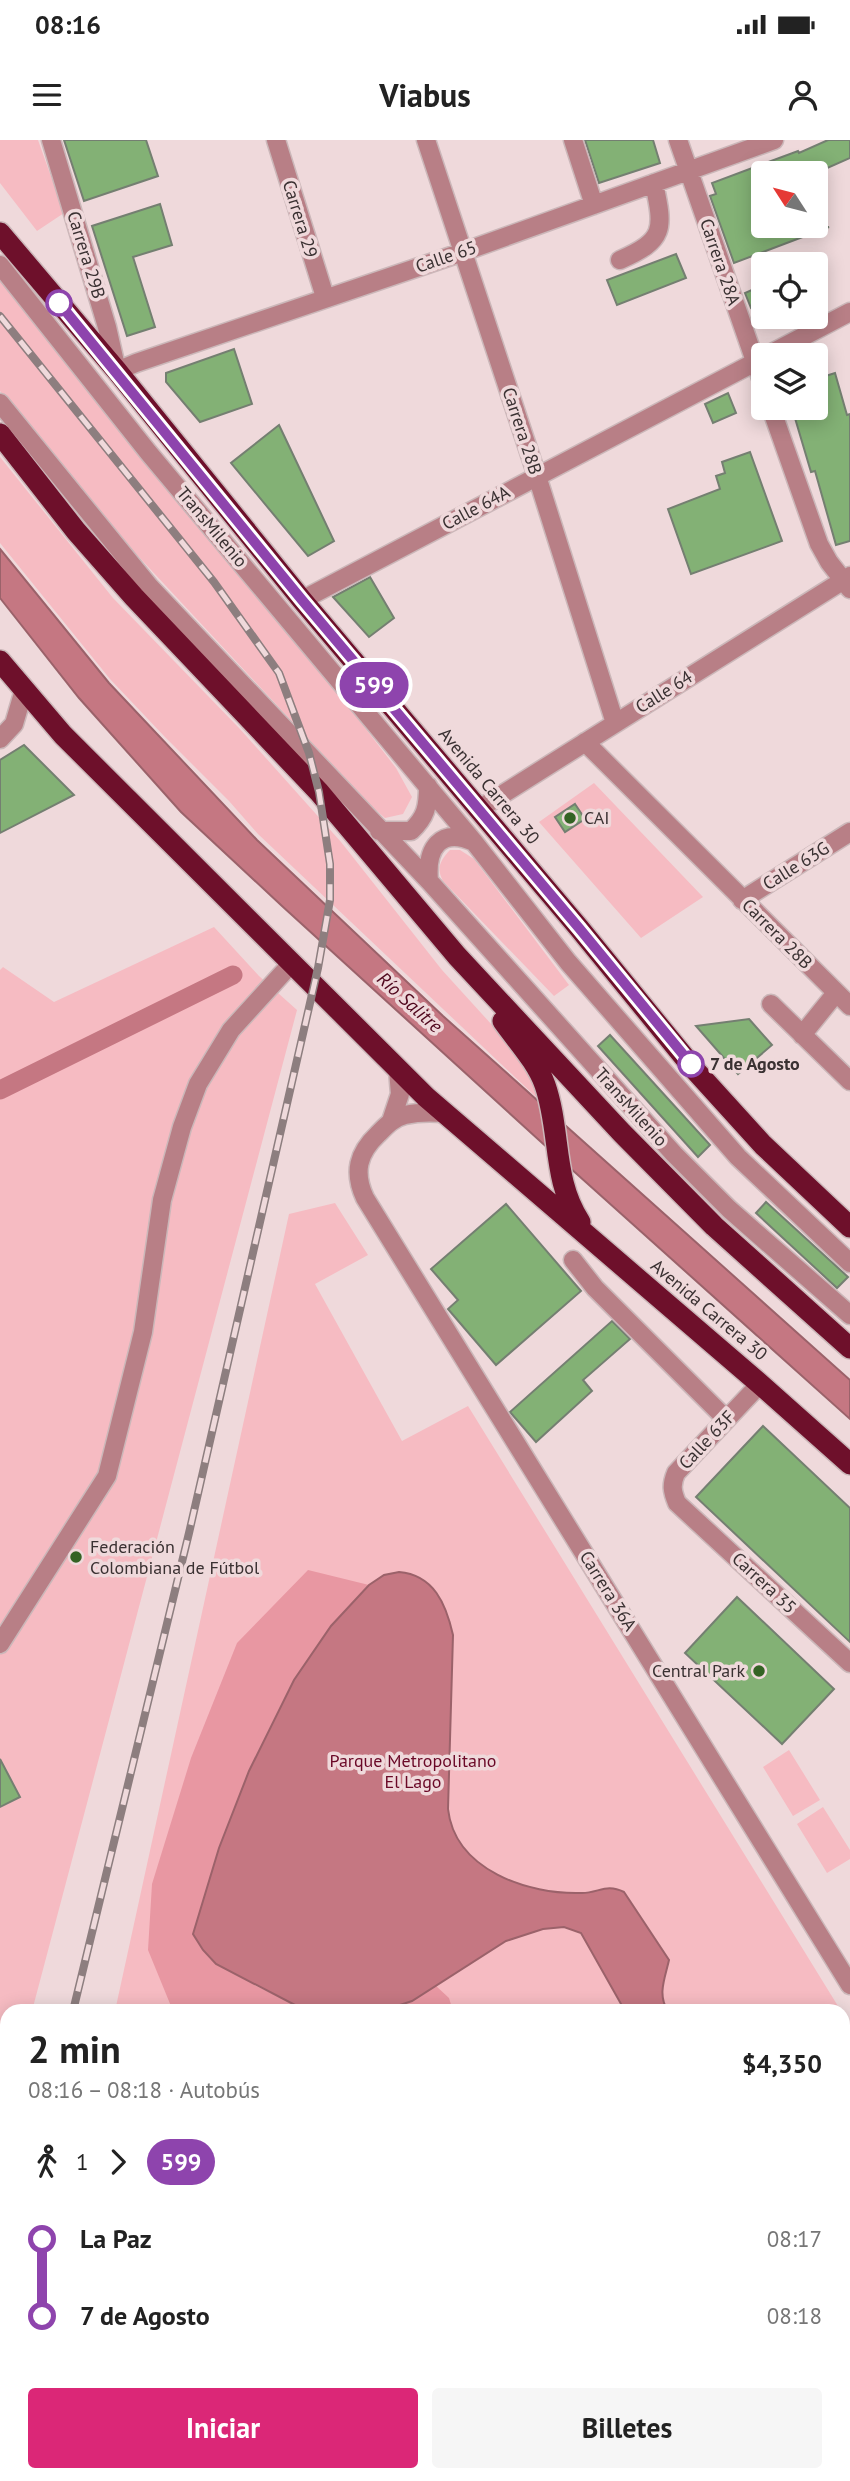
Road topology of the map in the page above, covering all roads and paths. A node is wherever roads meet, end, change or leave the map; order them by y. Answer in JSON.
{"nodes":[{"id":1,"x":51,"y":140,"type":"edge"},
{"id":2,"x":276,"y":140,"type":"edge"},
{"id":3,"x":426,"y":140,"type":"edge"},
{"id":4,"x":573,"y":140,"type":"edge"},
{"id":5,"x":678,"y":140,"type":"edge"},
{"id":6,"x":774,"y":140,"type":"edge"},
{"id":7,"x":689,"y":171,"type":"junction"},
{"id":8,"x":654,"y":183,"type":"junction"},
{"id":9,"x":594,"y":205,"type":"junction"},
{"id":10,"x":0,"y":233,"type":"edge"},
{"id":11,"x":463,"y":252,"type":"junction"},
{"id":12,"x":620,"y":260,"type":"dead end"},
{"id":13,"x":0,"y":265,"type":"edge"},
{"id":14,"x":325,"y":297,"type":"junction"},
{"id":15,"x":850,"y":312,"type":"edge"},
{"id":16,"x":756,"y":343,"type":"edge"},
{"id":17,"x":791,"y":343,"type":"edge"},
{"id":18,"x":751,"y":364,"type":"edge"},
{"id":19,"x":117,"y":371,"type":"junction"},
{"id":20,"x":0,"y":403,"type":"edge"},
{"id":21,"x":775,"y":420,"type":"edge"},
{"id":22,"x":0,"y":434,"type":"edge"},
{"id":23,"x":537,"y":476,"type":"junction"},
{"id":24,"x":847,"y":582,"type":"edge"},
{"id":25,"x":302,"y":600,"type":"junction"},
{"id":26,"x":0,"y":661,"type":"edge"},
{"id":27,"x":24,"y":690,"type":"junction"},
{"id":28,"x":615,"y":723,"type":"junction"},
{"id":29,"x":0,"y":739,"type":"edge"},
{"id":30,"x":585,"y":742,"type":"junction"},
{"id":31,"x":428,"y":786,"type":"junction"},
{"id":32,"x":479,"y":809,"type":"junction"},
{"id":33,"x":379,"y":831,"type":"junction"},
{"id":34,"x":850,"y":832,"type":"edge"},
{"id":35,"x":474,"y":842,"type":"junction"},
{"id":36,"x":429,"y":881,"type":"junction"},
{"id":37,"x":742,"y":900,"type":"junction"},
{"id":38,"x":457,"y":956,"type":"junction"},
{"id":39,"x":291,"y":964,"type":"junction"},
{"id":40,"x":836,"y":993,"type":"junction"},
{"id":41,"x":771,"y":1004,"type":"dead end"},
{"id":42,"x":850,"y":1006,"type":"edge"},
{"id":43,"x":802,"y":1035,"type":"junction"},
{"id":44,"x":398,"y":1070,"type":"junction"},
{"id":45,"x":850,"y":1081,"type":"edge"},
{"id":46,"x":443,"y":1113,"type":"junction"},
{"id":47,"x":391,"y":1121,"type":"junction"},
{"id":48,"x":850,"y":1227,"type":"edge"},
{"id":49,"x":592,"y":1240,"type":"junction"},
{"id":50,"x":573,"y":1261,"type":"dead end"},
{"id":51,"x":850,"y":1263,"type":"edge"},
{"id":52,"x":850,"y":1315,"type":"edge"},
{"id":53,"x":850,"y":1348,"type":"edge"},
{"id":54,"x":760,"y":1384,"type":"junction"},
{"id":55,"x":726,"y":1419,"type":"junction"},
{"id":56,"x":850,"y":1464,"type":"edge"},
{"id":57,"x":677,"y":1503,"type":"joint"},
{"id":58,"x":0,"y":1644,"type":"edge"},
{"id":59,"x":850,"y":1663,"type":"edge"},
{"id":60,"x":850,"y":1985,"type":"edge"}],
"edges":[{"from":1,"to":19,"type":"street","name":"Carrera 29B"},
{"from":2,"to":14,"type":"street","name":"Carrera 29"},
{"from":3,"to":11,"type":"street","name":"Carrera 28B"},
{"from":4,"to":9,"type":"street"},
{"from":5,"to":7,"type":"street","name":"Carrera 28A"},
{"from":6,"to":7,"type":"street","name":"Calle 65"},
{"from":7,"to":8,"type":"street","name":"Calle 65"},
{"from":7,"to":16,"type":"street","name":"Carrera 28A"},
{"from":8,"to":9,"type":"street","name":"Calle 65"},
{"from":8,"to":12,"type":"street"},
{"from":9,"to":11,"type":"street","name":"Calle 65"},
{"from":10,"to":19,"type":"highway","name":"Avenida Carrera 30"},
{"from":11,"to":14,"type":"street","name":"Calle 65"},
{"from":11,"to":23,"type":"street","name":"Carrera 28B"},
{"from":13,"to":31,"type":"street","name":"TransMilenio"},
{"from":14,"to":19,"type":"street","name":"Calle 65"},
{"from":15,"to":17,"type":"street","name":"Calle 64A"},
{"from":18,"to":23,"type":"street","name":"Calle 64A"},
{"from":19,"to":25,"type":"highway","name":"Avenida Carrera 30"},
{"from":20,"to":33,"type":"street","name":"TransMilenio"},
{"from":21,"to":24,"type":"street"},
{"from":22,"to":38,"type":"highway"},
{"from":23,"to":25,"type":"street","name":"Calle 64A"},
{"from":23,"to":28,"type":"street","name":"Carrera 28B"},
{"from":24,"to":28,"type":"street","name":"Calle 64"},
{"from":25,"to":32,"type":"highway","name":"Avenida Carrera 30"},
{"from":26,"to":27,"type":"highway","name":"Avenida Carrera 30"},
{"from":27,"to":29,"type":"street"},
{"from":27,"to":39,"type":"highway","name":"Avenida Carrera 30"},
{"from":28,"to":30,"type":"street","name":"Calle 64"},
{"from":30,"to":32,"type":"street","name":"Calle 64"},
{"from":30,"to":37,"type":"street","name":"Carrera 28B"},
{"from":31,"to":33,"type":"street"},
{"from":31,"to":35,"type":"street","name":"TransMilenio"},
{"from":32,"to":48,"type":"highway","name":"Avenida Carrera 30"},
{"from":33,"to":36,"type":"street","name":"TransMilenio"},
{"from":34,"to":37,"type":"street","name":"Calle 63G"},
{"from":35,"to":36,"type":"street"},
{"from":35,"to":51,"type":"street","name":"TransMilenio"},
{"from":36,"to":52,"type":"street","name":"TransMilenio"},
{"from":37,"to":40,"type":"street","name":"Carrera 28B"},
{"from":38,"to":49,"type":"highway"},
{"from":38,"to":53,"type":"highway"},
{"from":39,"to":44,"type":"highway","name":"Avenida Carrera 30"},
{"from":39,"to":58,"type":"street"},
{"from":40,"to":42,"type":"street","name":"Carrera 28B"},
{"from":40,"to":43,"type":"street"},
{"from":41,"to":43,"type":"street"},
{"from":43,"to":45,"type":"street"},
{"from":44,"to":46,"type":"highway","name":"Avenida Carrera 30"},
{"from":44,"to":47,"type":"street"},
{"from":46,"to":47,"type":"street"},
{"from":46,"to":49,"type":"highway","name":"Avenida Carrera 30"},
{"from":47,"to":60,"type":"street","name":"Carrera 36A"},
{"from":49,"to":54,"type":"highway","name":"Avenida Carrera 30"},
{"from":50,"to":55,"type":"street"},
{"from":54,"to":55,"type":"street","name":"Calle 63F"},
{"from":54,"to":56,"type":"highway","name":"Avenida Carrera 30"},
{"from":55,"to":57,"type":"street","name":"Calle 63F"},
{"from":57,"to":59,"type":"street","name":"Carrera 35"}]}
